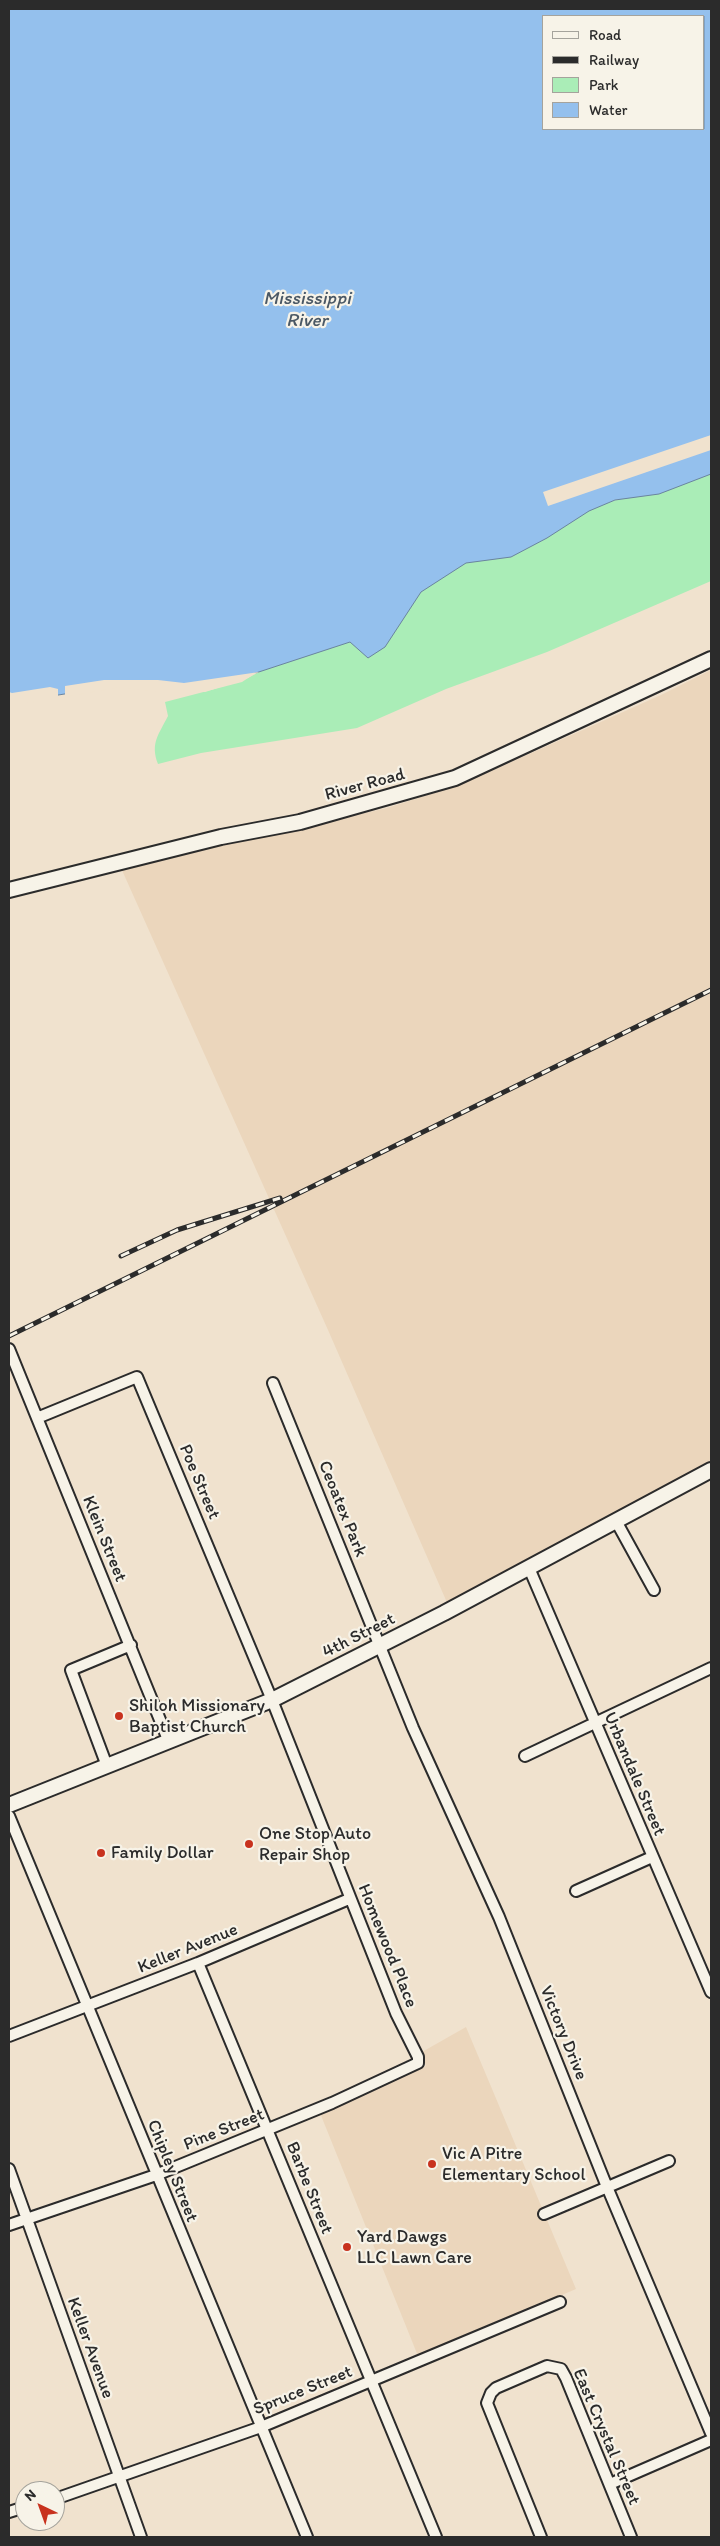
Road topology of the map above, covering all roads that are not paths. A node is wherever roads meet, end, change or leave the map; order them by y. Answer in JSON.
{"nodes":[{"id":1,"x":711,"y":659,"type":"edge"},
{"id":2,"x":9,"y":890,"type":"edge"},
{"id":3,"x":9,"y":1349,"type":"edge"},
{"id":4,"x":273,"y":1383,"type":"dead end"},
{"id":5,"x":37,"y":1418,"type":"junction"},
{"id":6,"x":711,"y":1470,"type":"edge"},
{"id":7,"x":616,"y":1521,"type":"junction"},
{"id":8,"x":529,"y":1568,"type":"junction"},
{"id":9,"x":654,"y":1590,"type":"dead end"},
{"id":10,"x":131,"y":1645,"type":"junction"},
{"id":11,"x":380,"y":1646,"type":"junction"},
{"id":12,"x":711,"y":1668,"type":"edge"},
{"id":13,"x":272,"y":1700,"type":"junction"},
{"id":14,"x":595,"y":1724,"type":"junction"},
{"id":15,"x":169,"y":1742,"type":"junction"},
{"id":16,"x":525,"y":1756,"type":"dead end"},
{"id":17,"x":107,"y":1766,"type":"junction"},
{"id":18,"x":9,"y":1805,"type":"edge"},
{"id":19,"x":9,"y":1816,"type":"edge"},
{"id":20,"x":652,"y":1857,"type":"junction"},
{"id":21,"x":576,"y":1891,"type":"dead end"},
{"id":22,"x":349,"y":1899,"type":"junction"},
{"id":23,"x":198,"y":1963,"type":"junction"},
{"id":24,"x":711,"y":1990,"type":"edge"},
{"id":25,"x":87,"y":2007,"type":"junction"},
{"id":26,"x":9,"y":2036,"type":"edge"},
{"id":27,"x":418,"y":2063,"type":"joint"},
{"id":28,"x":268,"y":2129,"type":"junction"},
{"id":29,"x":669,"y":2161,"type":"dead end"},
{"id":30,"x":9,"y":2170,"type":"edge"},
{"id":31,"x":156,"y":2175,"type":"junction"},
{"id":32,"x":608,"y":2187,"type":"junction"},
{"id":33,"x":544,"y":2214,"type":"dead end"},
{"id":34,"x":26,"y":2220,"type":"junction"},
{"id":35,"x":9,"y":2225,"type":"edge"},
{"id":36,"x":560,"y":2302,"type":"dead end"},
{"id":37,"x":371,"y":2381,"type":"junction"},
{"id":38,"x":261,"y":2427,"type":"junction"},
{"id":39,"x":711,"y":2434,"type":"edge"},
{"id":40,"x":711,"y":2440,"type":"edge"},
{"id":41,"x":120,"y":2478,"type":"junction"},
{"id":42,"x":610,"y":2484,"type":"junction"},
{"id":43,"x":65,"y":2496,"type":"edge"},
{"id":44,"x":141,"y":2537,"type":"edge"},
{"id":45,"x":307,"y":2537,"type":"edge"},
{"id":46,"x":436,"y":2537,"type":"edge"},
{"id":47,"x":541,"y":2537,"type":"edge"},
{"id":48,"x":631,"y":2537,"type":"edge"}],
"edges":[{"from":1,"to":2,"type":"main road","name":"River Road"},
{"from":3,"to":5,"type":"street","name":"Klein Street"},
{"from":4,"to":11,"type":"street","name":"Ceoatex Park"},
{"from":5,"to":10,"type":"street","name":"Klein Street"},
{"from":5,"to":13,"type":"street","name":"Poe Street"},
{"from":6,"to":7,"type":"main road","name":"4th Street"},
{"from":7,"to":8,"type":"main road","name":"4th Street"},
{"from":7,"to":9,"type":"street"},
{"from":8,"to":11,"type":"main road","name":"4th Street"},
{"from":8,"to":14,"type":"street","name":"Urbandale Street"},
{"from":10,"to":15,"type":"street","name":"Klein Street"},
{"from":10,"to":17,"type":"street"},
{"from":11,"to":13,"type":"main road","name":"4th Street"},
{"from":11,"to":32,"type":"street","name":"Victory Drive"},
{"from":12,"to":14,"type":"street"},
{"from":13,"to":15,"type":"main road","name":"4th Street"},
{"from":13,"to":22,"type":"street","name":"Homewood Place"},
{"from":14,"to":16,"type":"street"},
{"from":14,"to":20,"type":"street","name":"Urbandale Street"},
{"from":15,"to":17,"type":"main road","name":"4th Street"},
{"from":17,"to":18,"type":"main road","name":"4th Street"},
{"from":19,"to":25,"type":"street","name":"Chipley Street"},
{"from":20,"to":21,"type":"street"},
{"from":20,"to":24,"type":"street","name":"Urbandale Street"},
{"from":22,"to":23,"type":"street","name":"Keller Avenue"},
{"from":22,"to":27,"type":"street","name":"Homewood Place"},
{"from":23,"to":25,"type":"street","name":"Keller Avenue"},
{"from":23,"to":28,"type":"street","name":"Barbe Street"},
{"from":25,"to":26,"type":"street","name":"Keller Avenue"},
{"from":25,"to":31,"type":"street","name":"Chipley Street"},
{"from":27,"to":28,"type":"street","name":"Pine Street"},
{"from":28,"to":31,"type":"street","name":"Pine Street"},
{"from":28,"to":37,"type":"street","name":"Barbe Street"},
{"from":29,"to":32,"type":"street"},
{"from":30,"to":34,"type":"street","name":"Keller Avenue"},
{"from":31,"to":34,"type":"street","name":"Pine Street"},
{"from":31,"to":38,"type":"street","name":"Chipley Street"},
{"from":32,"to":33,"type":"street"},
{"from":32,"to":39,"type":"street","name":"Victory Drive"},
{"from":34,"to":35,"type":"street","name":"Pine Street"},
{"from":34,"to":41,"type":"street","name":"Keller Avenue"},
{"from":36,"to":37,"type":"street","name":"Spruce Street"},
{"from":37,"to":38,"type":"street","name":"Spruce Street"},
{"from":37,"to":46,"type":"street","name":"Barbe Street"},
{"from":38,"to":41,"type":"street","name":"Spruce Street"},
{"from":38,"to":45,"type":"street","name":"Chipley Street"},
{"from":40,"to":42,"type":"street"},
{"from":41,"to":43,"type":"street","name":"Spruce Street"},
{"from":41,"to":44,"type":"street","name":"Keller Avenue"},
{"from":42,"to":47,"type":"street","name":"East Crystal Street"},
{"from":42,"to":48,"type":"street","name":"East Crystal Street"}]}
